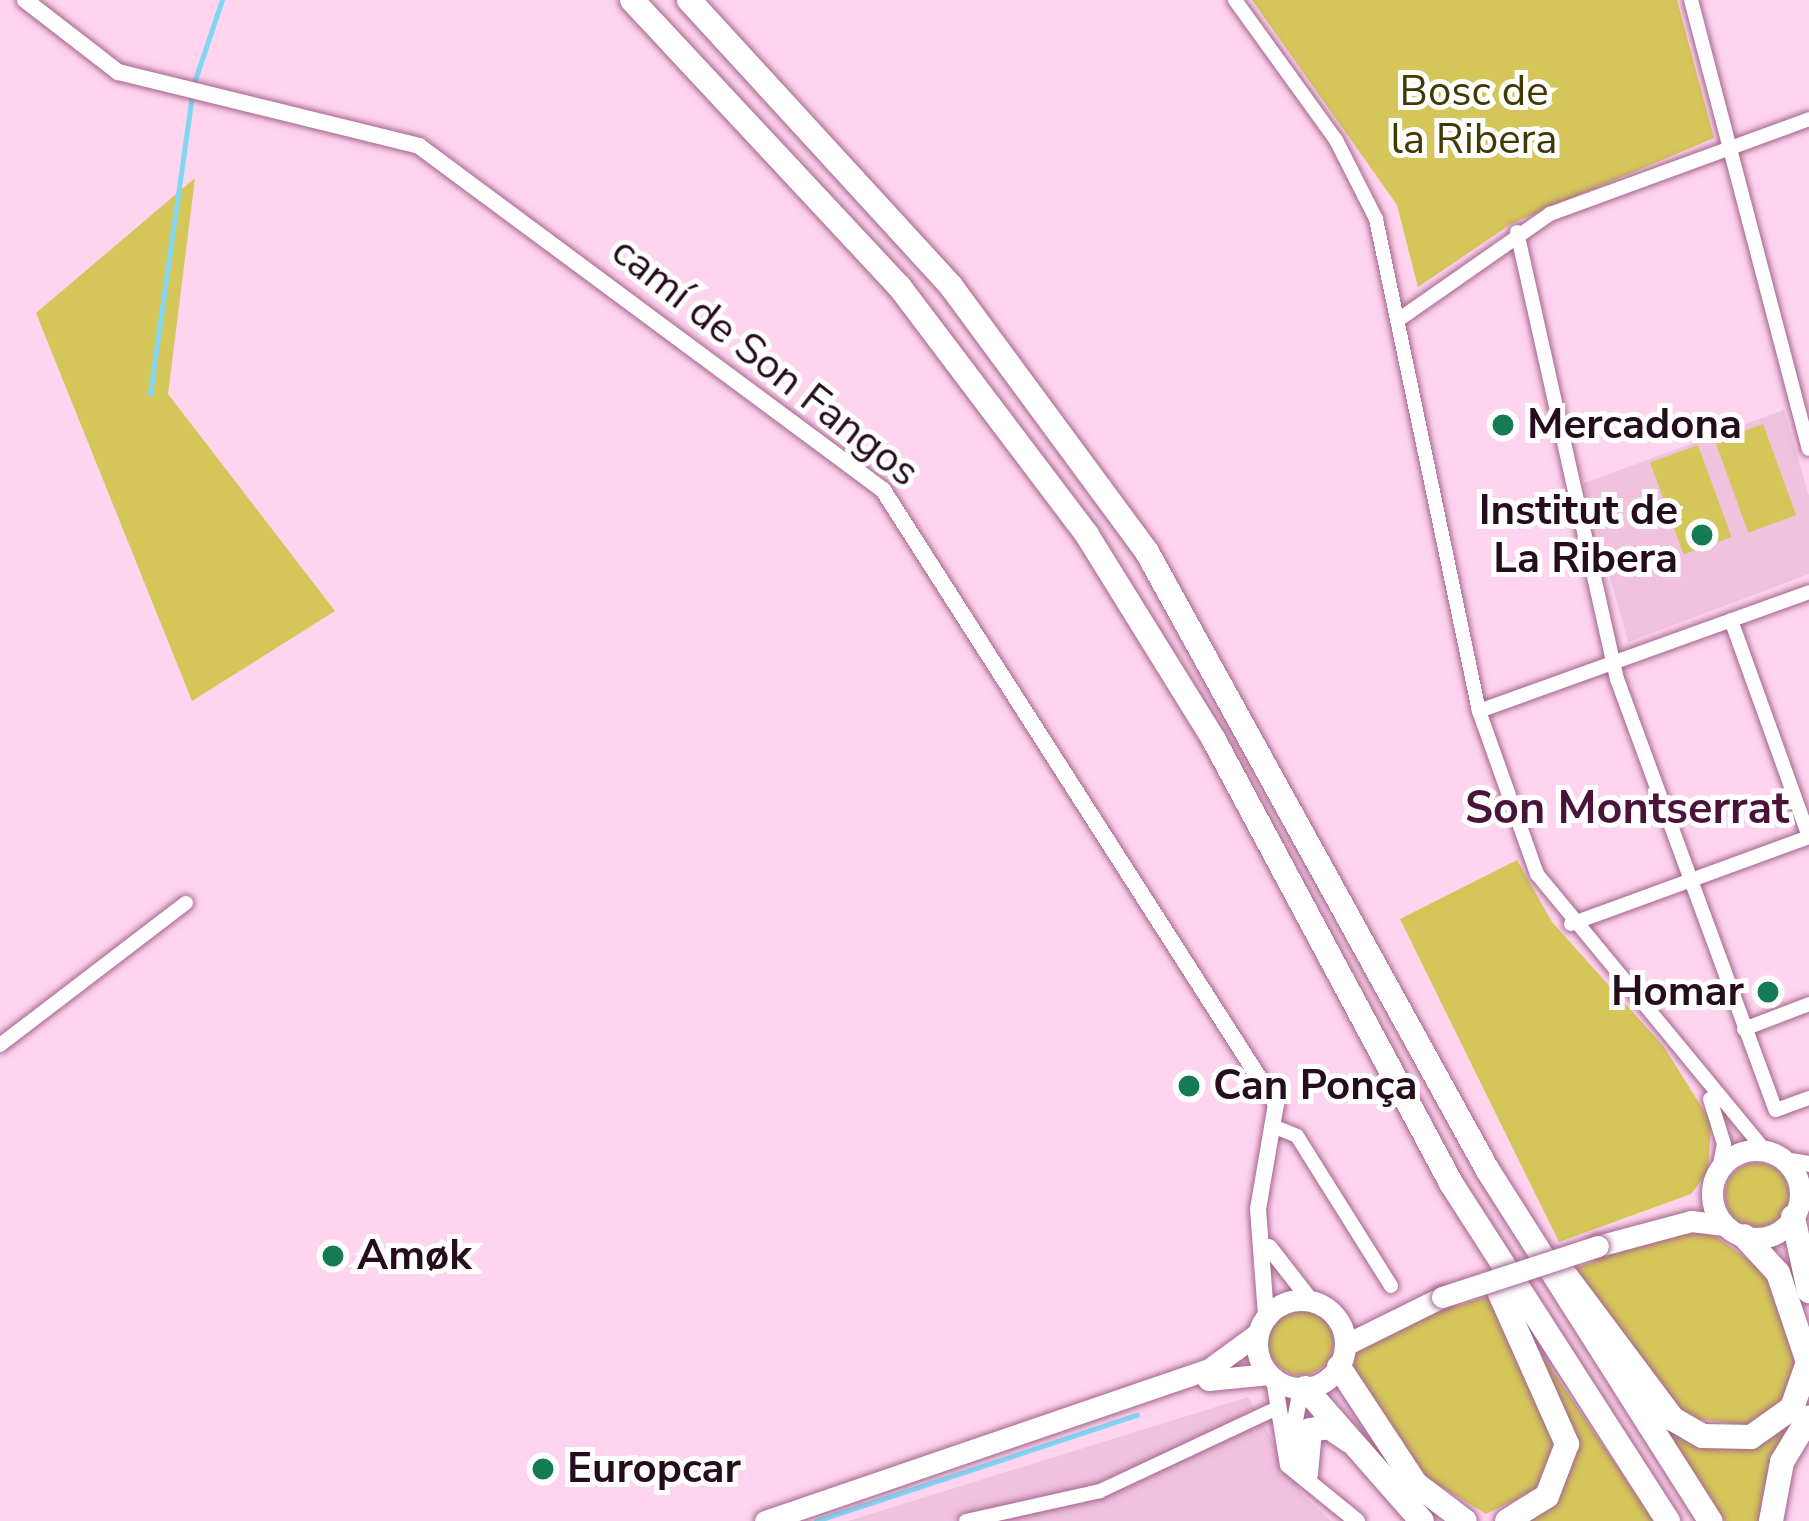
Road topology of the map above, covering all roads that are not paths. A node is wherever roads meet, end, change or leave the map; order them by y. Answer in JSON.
{"nodes":[{"id":1,"x":25,"y":0,"type":"edge"},
{"id":2,"x":632,"y":0,"type":"edge"},
{"id":3,"x":689,"y":0,"type":"edge"},
{"id":4,"x":1235,"y":0,"type":"edge"},
{"id":5,"x":1691,"y":0,"type":"edge"},
{"id":6,"x":1809,"y":118,"type":"edge"},
{"id":7,"x":1732,"y":147,"type":"junction"},
{"id":8,"x":1517,"y":232,"type":"junction"},
{"id":9,"x":1401,"y":318,"type":"junction"},
{"id":10,"x":1809,"y":449,"type":"edge"},
{"id":11,"x":1809,"y":592,"type":"edge"},
{"id":12,"x":1731,"y":620,"type":"junction"},
{"id":13,"x":1613,"y":663,"type":"junction"},
{"id":14,"x":1479,"y":710,"type":"junction"},
{"id":15,"x":1809,"y":837,"type":"edge"},
{"id":16,"x":1688,"y":880,"type":"junction"},
{"id":17,"x":186,"y":903,"type":"dead end"},
{"id":18,"x":1571,"y":925,"type":"junction"},
{"id":19,"x":1809,"y":1004,"type":"edge"},
{"id":20,"x":1744,"y":1029,"type":"junction"},
{"id":21,"x":0,"y":1045,"type":"edge"},
{"id":22,"x":1695,"y":1068,"type":"junction"},
{"id":23,"x":1809,"y":1098,"type":"edge"},
{"id":24,"x":1280,"y":1129,"type":"junction"},
{"id":25,"x":1774,"y":1155,"type":"junction"},
{"id":26,"x":1809,"y":1164,"type":"edge"},
{"id":27,"x":1487,"y":1169,"type":"junction"},
{"id":28,"x":1716,"y":1177,"type":"junction"},
{"id":29,"x":1451,"y":1183,"type":"junction"},
{"id":30,"x":1800,"y":1204,"type":"edge"},
{"id":31,"x":1260,"y":1230,"type":"junction"},
{"id":32,"x":1647,"y":1230,"type":"junction"},
{"id":33,"x":1735,"y":1230,"type":"junction"},
{"id":34,"x":1391,"y":1286,"type":"dead end"},
{"id":35,"x":1809,"y":1292,"type":"edge"},
{"id":36,"x":1321,"y":1306,"type":"junction"},
{"id":37,"x":1407,"y":1308,"type":"junction"},
{"id":38,"x":1262,"y":1325,"type":"junction"},
{"id":39,"x":1342,"y":1356,"type":"junction"},
{"id":40,"x":1271,"y":1377,"type":"junction"},
{"id":41,"x":1303,"y":1388,"type":"junction"},
{"id":42,"x":1137,"y":1396,"type":"junction"},
{"id":43,"x":1273,"y":1410,"type":"junction"},
{"id":44,"x":1809,"y":1418,"type":"edge"},
{"id":45,"x":1381,"y":1467,"type":"junction"},
{"id":46,"x":1306,"y":1474,"type":"junction"},
{"id":47,"x":1350,"y":1517,"type":"edge"},
{"id":48,"x":765,"y":1521,"type":"edge"},
{"id":49,"x":967,"y":1521,"type":"edge"},
{"id":50,"x":1422,"y":1521,"type":"edge"},
{"id":51,"x":1466,"y":1521,"type":"edge"},
{"id":52,"x":1507,"y":1521,"type":"edge"},
{"id":53,"x":1668,"y":1521,"type":"edge"},
{"id":54,"x":1710,"y":1521,"type":"edge"},
{"id":55,"x":1771,"y":1521,"type":"edge"}],
"edges":[{"from":1,"to":24,"type":"street","name":"camí de Son Fangos"},
{"from":2,"to":29,"type":"highway"},
{"from":3,"to":27,"type":"highway"},
{"from":4,"to":9,"type":"street"},
{"from":5,"to":7,"type":"street"},
{"from":6,"to":7,"type":"street"},
{"from":7,"to":8,"type":"street"},
{"from":7,"to":10,"type":"street"},
{"from":8,"to":9,"type":"street"},
{"from":8,"to":13,"type":"street"},
{"from":9,"to":14,"type":"street"},
{"from":11,"to":12,"type":"street"},
{"from":12,"to":13,"type":"street"},
{"from":12,"to":15,"type":"street"},
{"from":13,"to":14,"type":"street"},
{"from":13,"to":16,"type":"street"},
{"from":14,"to":18,"type":"street"},
{"from":15,"to":16,"type":"street"},
{"from":16,"to":18,"type":"street"},
{"from":16,"to":20,"type":"street"},
{"from":17,"to":21,"type":"street"},
{"from":18,"to":22,"type":"street"},
{"from":19,"to":20,"type":"street"},
{"from":20,"to":23,"type":"street"},
{"from":22,"to":25,"type":"street"},
{"from":22,"to":28,"type":"street"},
{"from":24,"to":31,"type":"street"},
{"from":24,"to":34,"type":"street","name":"camí de Son Fangos"},
{"from":25,"to":26,"type":"street"},
{"from":25,"to":28,"type":"main road"},
{"from":25,"to":30,"type":"main road"},
{"from":27,"to":33,"type":"highway"},
{"from":27,"to":54,"type":"highway"},
{"from":28,"to":32,"type":"main road"},
{"from":28,"to":33,"type":"main road"},
{"from":29,"to":52,"type":"highway"},
{"from":29,"to":53,"type":"highway"},
{"from":30,"to":33,"type":"main road"},
{"from":30,"to":35,"type":"highway"},
{"from":31,"to":36,"type":"street"},
{"from":31,"to":38,"type":"street"},
{"from":32,"to":33,"type":"main road"},
{"from":32,"to":37,"type":"main road","bridge":true},
{"from":36,"to":37,"type":"main road"},
{"from":36,"to":38,"type":"main road"},
{"from":36,"to":39,"type":"main road"},
{"from":37,"to":39,"type":"main road"},
{"from":38,"to":40,"type":"main road"},
{"from":38,"to":42,"type":"main road"},
{"from":39,"to":41,"type":"main road"},
{"from":39,"to":51,"type":"highway"},
{"from":40,"to":41,"type":"main road"},
{"from":40,"to":42,"type":"main road"},
{"from":40,"to":43,"type":"street"},
{"from":41,"to":45,"type":"highway"},
{"from":41,"to":46,"type":"street"},
{"from":42,"to":48,"type":"main road"},
{"from":43,"to":47,"type":"street"},
{"from":43,"to":49,"type":"street"},
{"from":44,"to":55,"type":"highway"},
{"from":45,"to":46,"type":"highway"},
{"from":45,"to":50,"type":"highway"},
{"from":46,"to":47,"type":"street"}]}
